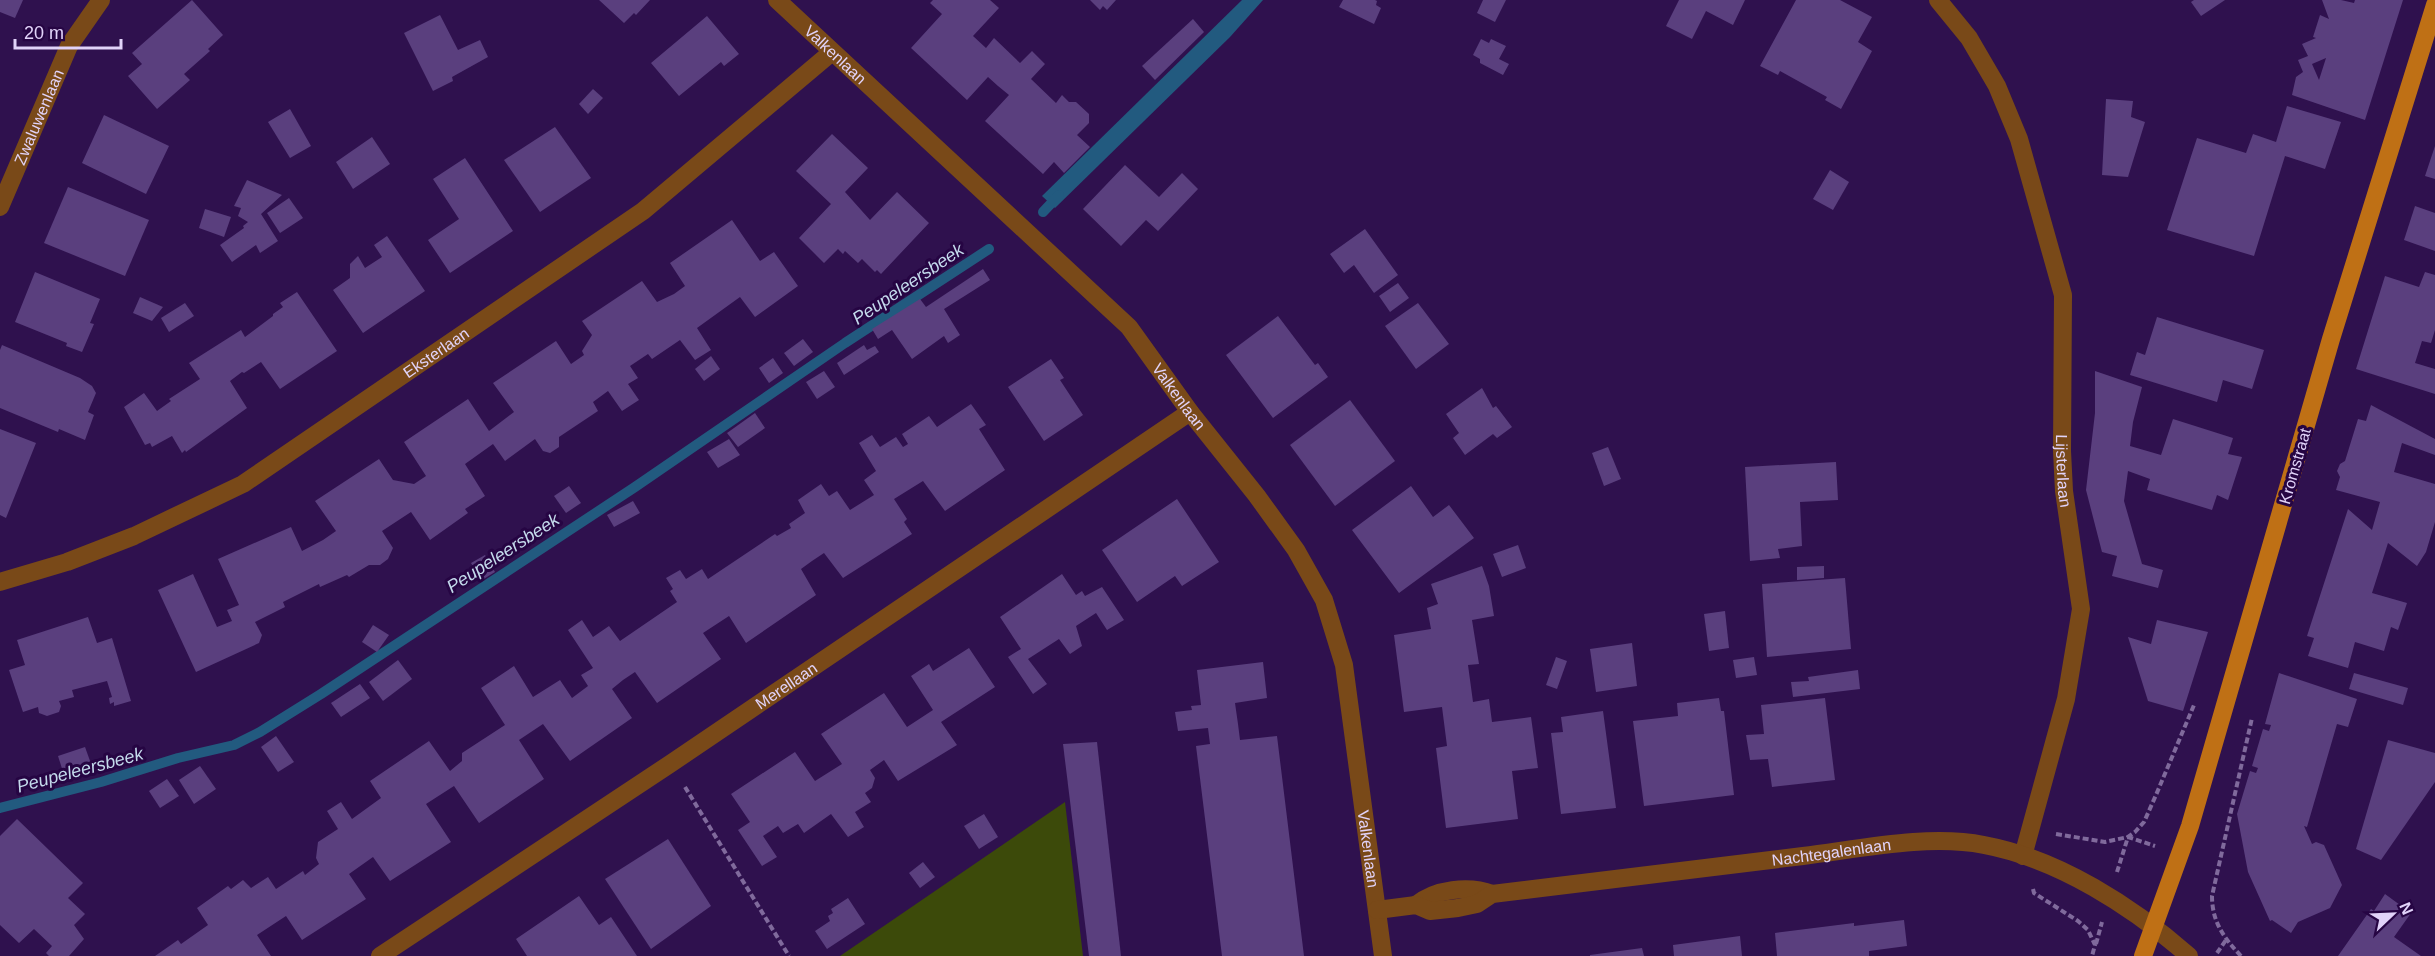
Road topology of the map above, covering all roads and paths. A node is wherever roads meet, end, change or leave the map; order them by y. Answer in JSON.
{"nodes":[{"id":1,"x":101,"y":0,"type":"edge"},
{"id":2,"x":777,"y":0,"type":"edge"},
{"id":3,"x":1938,"y":0,"type":"edge"},
{"id":4,"x":2435,"y":6,"type":"edge"},
{"id":5,"x":832,"y":52,"type":"junction"},
{"id":6,"x":0,"y":207,"type":"edge"},
{"id":7,"x":1190,"y":412,"type":"junction"},
{"id":8,"x":0,"y":582,"type":"edge"},
{"id":9,"x":2195,"y":702,"type":"dead end"},
{"id":10,"x":670,"y":764,"type":"junction"},
{"id":11,"x":2024,"y":856,"type":"junction"},
{"id":12,"x":1377,"y":910,"type":"junction"},
{"id":13,"x":2154,"y":925,"type":"junction"},
{"id":14,"x":2226,"y":940,"type":"dead end"},
{"id":15,"x":380,"y":956,"type":"edge"},
{"id":16,"x":789,"y":956,"type":"edge"},
{"id":17,"x":1383,"y":956,"type":"edge"},
{"id":18,"x":2092,"y":956,"type":"edge"},
{"id":19,"x":2144,"y":956,"type":"edge"},
{"id":20,"x":2189,"y":956,"type":"edge"},
{"id":21,"x":2215,"y":956,"type":"edge"}],
"edges":[{"from":1,"to":6,"type":"street","name":"Zwaluwenlaan"},
{"from":2,"to":5,"type":"street","name":"Valkenlaan"},
{"from":3,"to":11,"type":"street","name":"Lijsterlaan"},
{"from":4,"to":13,"type":"main road","name":"Kromstraat"},
{"from":5,"to":7,"type":"street","name":"Valkenlaan"},
{"from":5,"to":8,"type":"street","name":"Eksterlaan"},
{"from":7,"to":10,"type":"street","name":"Merellaan"},
{"from":7,"to":12,"type":"street","name":"Valkenlaan"},
{"from":9,"to":11,"type":"path"},
{"from":10,"to":15,"type":"street","name":"Merellaan"},
{"from":10,"to":16,"type":"path"},
{"from":11,"to":12,"type":"street","name":"Nachtegalenlaan"},
{"from":11,"to":13,"type":"street","name":"Nachtegalenlaan"},
{"from":11,"to":18,"type":"path"},
{"from":12,"to":17,"type":"street","name":"Valkenlaan"},
{"from":13,"to":19,"type":"main road","name":"Kromstraat"},
{"from":13,"to":20,"type":"street","name":"Nachtegalenlaan"},
{"from":14,"to":21,"type":"path"}]}
